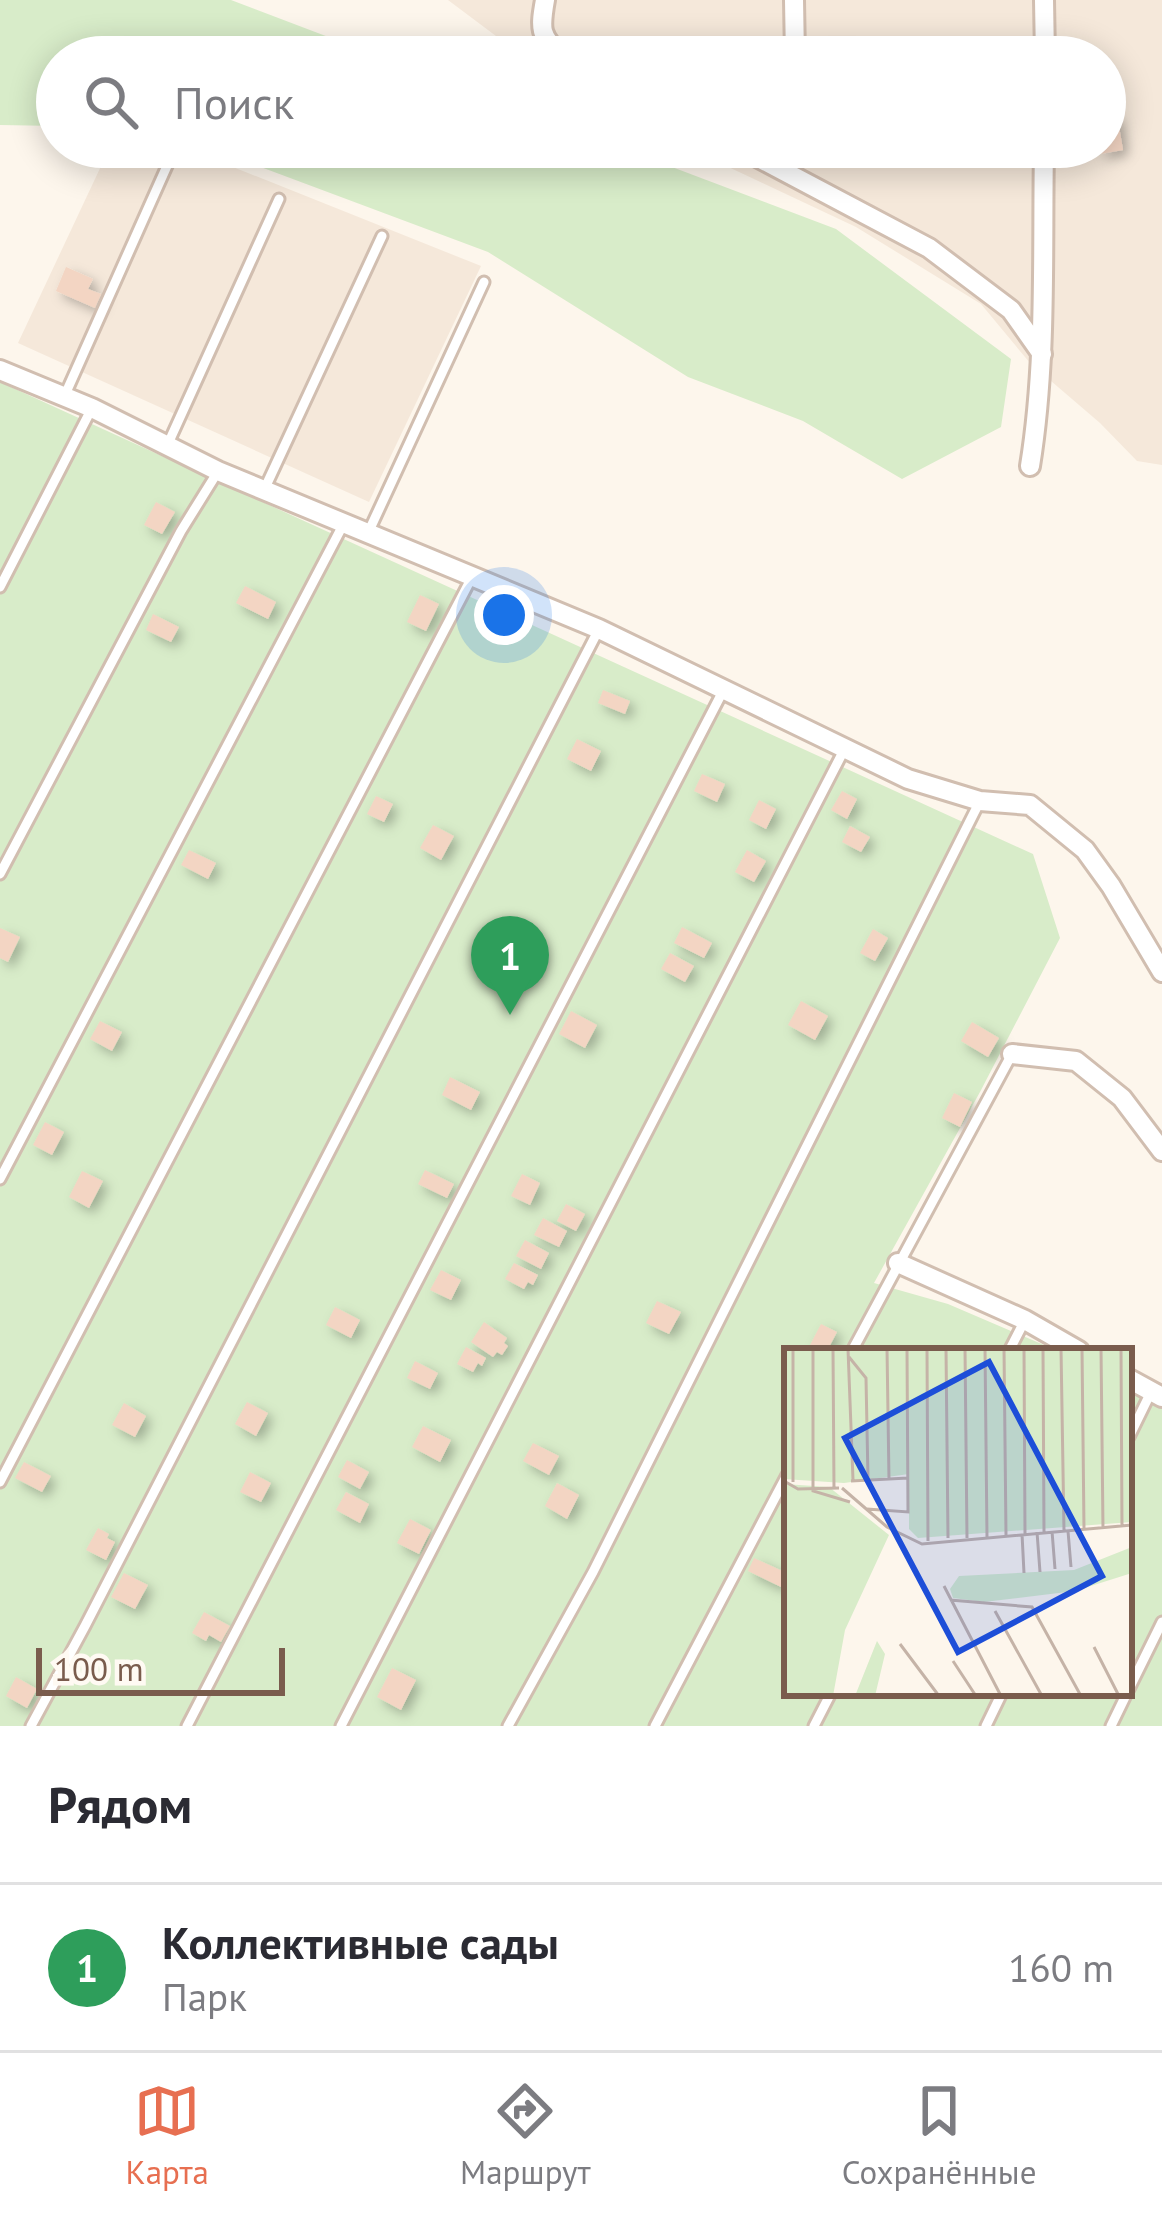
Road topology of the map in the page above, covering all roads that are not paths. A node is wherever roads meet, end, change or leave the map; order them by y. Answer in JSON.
{"nodes":[{"id":1,"x":545,"y":0,"type":"edge"},
{"id":2,"x":794,"y":0,"type":"edge"},
{"id":3,"x":1044,"y":0,"type":"edge"},
{"id":4,"x":544,"y":36,"type":"edge"},
{"id":5,"x":795,"y":36,"type":"edge"},
{"id":6,"x":1045,"y":36,"type":"edge"},
{"id":7,"x":166,"y":168,"type":"edge"},
{"id":8,"x":778,"y":168,"type":"edge"},
{"id":9,"x":1044,"y":168,"type":"edge"},
{"id":10,"x":279,"y":199,"type":"dead end"},
{"id":11,"x":382,"y":236,"type":"dead end"},
{"id":12,"x":484,"y":282,"type":"dead end"},
{"id":13,"x":1042,"y":354,"type":"junction"},
{"id":14,"x":0,"y":370,"type":"edge"},
{"id":15,"x":64,"y":397,"type":"junction"},
{"id":16,"x":92,"y":408,"type":"junction"},
{"id":17,"x":167,"y":446,"type":"junction"},
{"id":18,"x":1030,"y":466,"type":"dead end"},
{"id":19,"x":218,"y":472,"type":"junction"},
{"id":20,"x":264,"y":490,"type":"junction"},
{"id":21,"x":344,"y":522,"type":"junction"},
{"id":22,"x":368,"y":533,"type":"junction"},
{"id":23,"x":472,"y":579,"type":"junction"},
{"id":24,"x":0,"y":587,"type":"edge"},
{"id":25,"x":599,"y":629,"type":"junction"},
{"id":26,"x":723,"y":691,"type":"junction"},
{"id":27,"x":844,"y":750,"type":"junction"},
{"id":28,"x":980,"y":801,"type":"junction"},
{"id":29,"x":0,"y":874,"type":"edge"},
{"id":30,"x":1162,"y":972,"type":"edge"},
{"id":31,"x":1012,"y":1054,"type":"joint"},
{"id":32,"x":1162,"y":1151,"type":"edge"},
{"id":33,"x":0,"y":1179,"type":"edge"},
{"id":34,"x":898,"y":1263,"type":"junction"},
{"id":35,"x":1025,"y":1320,"type":"junction"},
{"id":36,"x":854,"y":1348,"type":"edge"},
{"id":37,"x":1011,"y":1348,"type":"edge"},
{"id":38,"x":1074,"y":1348,"type":"edge"},
{"id":39,"x":1157,"y":1395,"type":"edge"},
{"id":40,"x":1132,"y":1432,"type":"edge"},
{"id":41,"x":784,"y":1481,"type":"edge"},
{"id":42,"x":0,"y":1482,"type":"edge"},
{"id":43,"x":1162,"y":1622,"type":"edge"},
{"id":44,"x":1132,"y":1683,"type":"edge"},
{"id":45,"x":829,"y":1696,"type":"edge"},
{"id":46,"x":1001,"y":1696,"type":"edge"},
{"id":47,"x":1126,"y":1696,"type":"edge"},
{"id":48,"x":31,"y":1726,"type":"edge"},
{"id":49,"x":187,"y":1726,"type":"edge"},
{"id":50,"x":341,"y":1726,"type":"edge"},
{"id":51,"x":508,"y":1726,"type":"edge"},
{"id":52,"x":656,"y":1726,"type":"edge"},
{"id":53,"x":814,"y":1726,"type":"edge"},
{"id":54,"x":986,"y":1726,"type":"edge"},
{"id":55,"x":1111,"y":1726,"type":"edge"}],
"edges":[{"from":1,"to":4,"type":"street"},
{"from":2,"to":5,"type":"street"},
{"from":3,"to":6,"type":"street"},
{"from":7,"to":15,"type":"lane"},
{"from":8,"to":13,"type":"street"},
{"from":9,"to":13,"type":"street"},
{"from":10,"to":17,"type":"lane"},
{"from":11,"to":20,"type":"lane"},
{"from":12,"to":22,"type":"lane"},
{"from":13,"to":18,"type":"street"},
{"from":14,"to":15,"type":"street"},
{"from":15,"to":16,"type":"street"},
{"from":16,"to":17,"type":"street"},
{"from":16,"to":24,"type":"lane"},
{"from":17,"to":19,"type":"street"},
{"from":19,"to":20,"type":"street"},
{"from":19,"to":29,"type":"lane"},
{"from":20,"to":21,"type":"street"},
{"from":21,"to":22,"type":"street"},
{"from":21,"to":33,"type":"lane"},
{"from":22,"to":23,"type":"street"},
{"from":23,"to":25,"type":"street"},
{"from":23,"to":42,"type":"lane"},
{"from":25,"to":26,"type":"street"},
{"from":25,"to":48,"type":"lane"},
{"from":26,"to":27,"type":"street"},
{"from":26,"to":49,"type":"lane"},
{"from":27,"to":28,"type":"street"},
{"from":27,"to":50,"type":"lane"},
{"from":28,"to":30,"type":"street"},
{"from":28,"to":51,"type":"lane"},
{"from":31,"to":32,"type":"street"},
{"from":31,"to":34,"type":"lane"},
{"from":34,"to":35,"type":"street"},
{"from":34,"to":36,"type":"lane"},
{"from":35,"to":37,"type":"lane"},
{"from":35,"to":38,"type":"street"},
{"from":39,"to":40,"type":"lane"},
{"from":41,"to":52,"type":"lane"},
{"from":43,"to":44,"type":"lane"},
{"from":45,"to":53,"type":"lane"},
{"from":46,"to":54,"type":"lane"},
{"from":47,"to":55,"type":"lane"}]}
